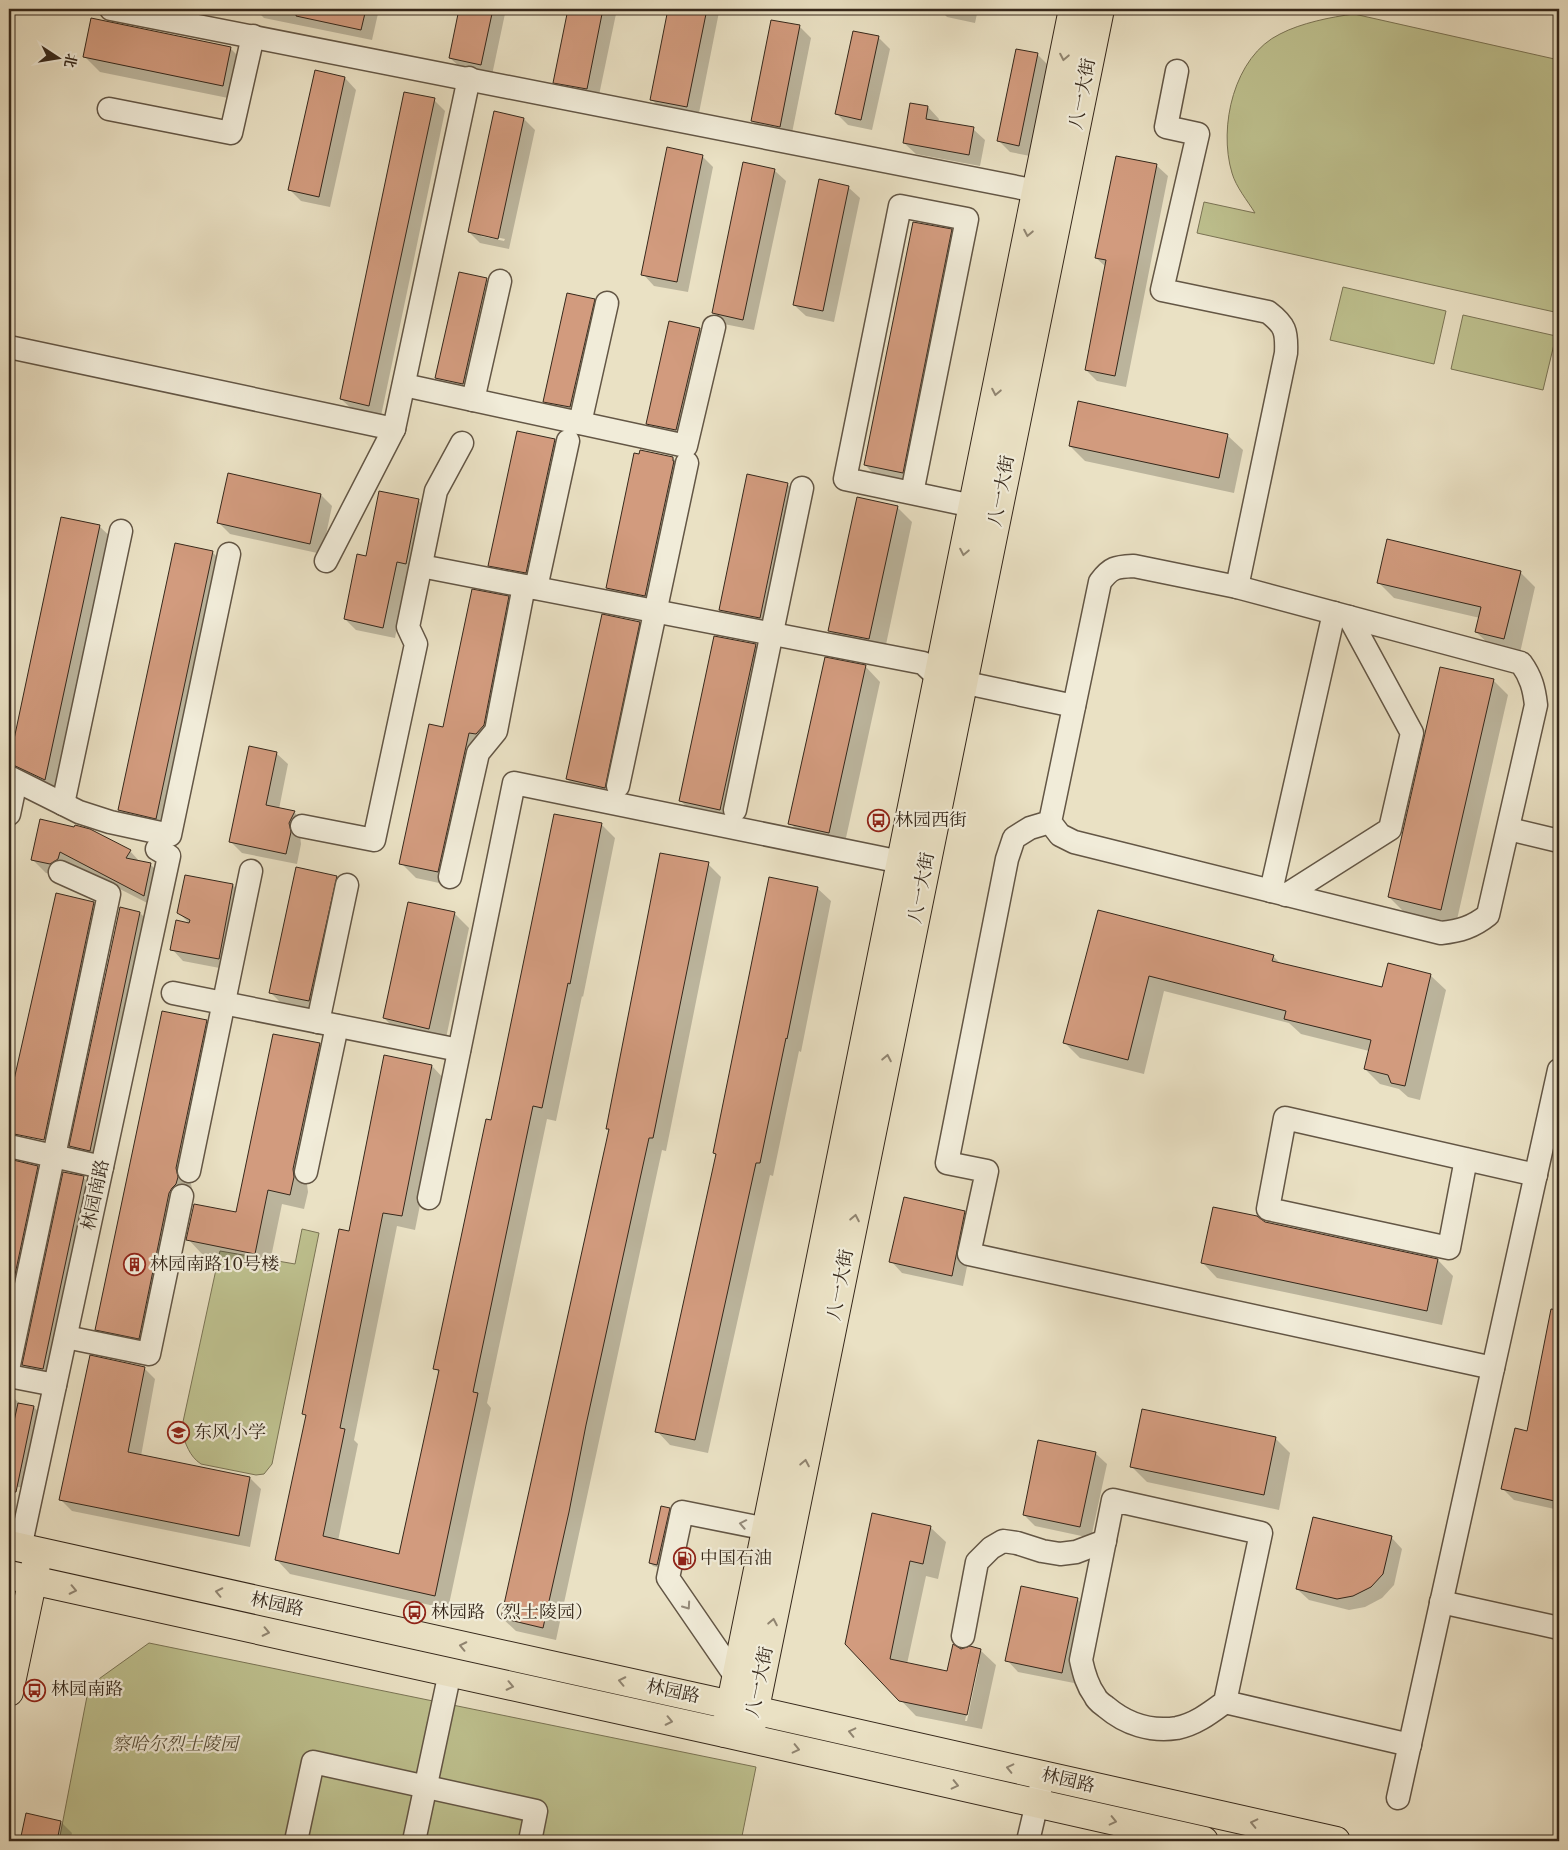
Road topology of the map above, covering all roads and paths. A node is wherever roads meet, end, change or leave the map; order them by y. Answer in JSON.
{"nodes":[{"id":1,"x":111,"y":9,"type":"edge"},
{"id":2,"x":1073,"y":9,"type":"edge"},
{"id":3,"x":1100,"y":9,"type":"edge"},
{"id":4,"x":253,"y":36,"type":"junction"},
{"id":5,"x":1177,"y":71,"type":"dead end"},
{"id":6,"x":470,"y":78,"type":"junction"},
{"id":7,"x":109,"y":109,"type":"dead end"},
{"id":8,"x":1049,"y":193,"type":"junction"},
{"id":9,"x":500,"y":281,"type":"dead end"},
{"id":10,"x":607,"y":303,"type":"dead end"},
{"id":11,"x":714,"y":327,"type":"dead end"},
{"id":12,"x":9,"y":347,"type":"edge"},
{"id":13,"x":404,"y":385,"type":"junction"},
{"id":14,"x":473,"y":400,"type":"junction"},
{"id":15,"x":580,"y":423,"type":"junction"},
{"id":16,"x":394,"y":429,"type":"junction"},
{"id":17,"x":568,"y":442,"type":"dead end"},
{"id":18,"x":462,"y":443,"type":"dead end"},
{"id":19,"x":687,"y":463,"type":"dead end"},
{"id":20,"x":802,"y":488,"type":"dead end"},
{"id":21,"x":912,"y":493,"type":"junction"},
{"id":22,"x":973,"y":506,"type":"junction"},
{"id":23,"x":121,"y":531,"type":"dead end"},
{"id":24,"x":229,"y":554,"type":"dead end"},
{"id":25,"x":326,"y":561,"type":"dead end"},
{"id":26,"x":420,"y":566,"type":"junction"},
{"id":27,"x":530,"y":587,"type":"junction"},
{"id":28,"x":1237,"y":587,"type":"junction"},
{"id":29,"x":655,"y":611,"type":"junction"},
{"id":30,"x":1342,"y":615,"type":"junction"},
{"id":31,"x":771,"y":633,"type":"junction"},
{"id":32,"x":951,"y":680,"type":"junction"},
{"id":33,"x":1074,"y":706,"type":"junction"},
{"id":34,"x":618,"y":786,"type":"dead end"},
{"id":35,"x":10,"y":795,"type":"edge"},
{"id":36,"x":62,"y":804,"type":"junction"},
{"id":37,"x":735,"y":810,"type":"dead end"},
{"id":38,"x":618,"y":819,"type":"dead end"},
{"id":39,"x":1050,"y":822,"type":"junction"},
{"id":40,"x":302,"y":826,"type":"dead end"},
{"id":41,"x":1509,"y":829,"type":"junction"},
{"id":42,"x":1559,"y":841,"type":"edge"},
{"id":43,"x":156,"y":848,"type":"dead end"},
{"id":44,"x":899,"y":870,"type":"junction"},
{"id":45,"x":251,"y":871,"type":"dead end"},
{"id":46,"x":60,"y":872,"type":"dead end"},
{"id":47,"x":450,"y":877,"type":"dead end"},
{"id":48,"x":348,"y":885,"type":"dead end"},
{"id":49,"x":1278,"y":893,"type":"junction"},
{"id":50,"x":173,"y":993,"type":"dead end"},
{"id":51,"x":224,"y":1003,"type":"junction"},
{"id":52,"x":328,"y":1024,"type":"junction"},
{"id":53,"x":459,"y":1050,"type":"junction"},
{"id":54,"x":1559,"y":1070,"type":"edge"},
{"id":55,"x":9,"y":1146,"type":"edge"},
{"id":56,"x":1466,"y":1159,"type":"junction"},
{"id":57,"x":53,"y":1162,"type":"junction"},
{"id":58,"x":102,"y":1167,"type":"junction"},
{"id":59,"x":189,"y":1171,"type":"dead end"},
{"id":60,"x":306,"y":1172,"type":"dead end"},
{"id":61,"x":1536,"y":1175,"type":"junction"},
{"id":62,"x":182,"y":1196,"type":"dead end"},
{"id":63,"x":429,"y":1198,"type":"dead end"},
{"id":64,"x":66,"y":1337,"type":"junction"},
{"id":65,"x":9,"y":1365,"type":"edge"},
{"id":66,"x":1493,"y":1368,"type":"junction"},
{"id":67,"x":9,"y":1376,"type":"edge"},
{"id":68,"x":55,"y":1385,"type":"junction"},
{"id":69,"x":778,"y":1531,"type":"junction"},
{"id":70,"x":1105,"y":1541,"type":"junction"},
{"id":71,"x":23,"y":1549,"type":"edge"},
{"id":72,"x":20,"y":1578,"type":"edge"},
{"id":73,"x":1441,"y":1602,"type":"junction"},
{"id":74,"x":1559,"y":1628,"type":"edge"},
{"id":75,"x":963,"y":1636,"type":"dead end"},
{"id":76,"x":450,"y":1672,"type":"junction"},
{"id":77,"x":748,"y":1680,"type":"junction"},
{"id":78,"x":9,"y":1692,"type":"edge"},
{"id":79,"x":1225,"y":1702,"type":"junction"},
{"id":80,"x":743,"y":1708,"type":"junction"},
{"id":81,"x":737,"y":1736,"type":"junction"},
{"id":82,"x":1410,"y":1745,"type":"junction"},
{"id":83,"x":1043,"y":1775,"type":"junction"},
{"id":84,"x":426,"y":1787,"type":"junction"},
{"id":85,"x":1398,"y":1798,"type":"dead end"},
{"id":86,"x":1037,"y":1804,"type":"junction"},
{"id":87,"x":296,"y":1841,"type":"edge"},
{"id":88,"x":414,"y":1841,"type":"edge"},
{"id":89,"x":530,"y":1841,"type":"edge"},
{"id":90,"x":1028,"y":1841,"type":"edge"},
{"id":91,"x":1204,"y":1841,"type":"edge"},
{"id":92,"x":1336,"y":1841,"type":"edge"}],
"edges":[{"from":1,"to":4,"type":"street"},
{"from":2,"to":8,"type":"main road","name":"八一大街","one_way":true},
{"from":3,"to":8,"type":"main road","name":"八一大街"},
{"from":4,"to":6,"type":"street"},
{"from":4,"to":7,"type":"street"},
{"from":5,"to":28,"type":"street"},
{"from":6,"to":8,"type":"street"},
{"from":6,"to":13,"type":"street"},
{"from":8,"to":22,"type":"main road","name":"八一大街","one_way":true},
{"from":8,"to":32,"type":"main road","name":"八一大街"},
{"from":9,"to":14,"type":"street"},
{"from":10,"to":15,"type":"street"},
{"from":11,"to":15,"type":"street"},
{"from":12,"to":16,"type":"street"},
{"from":13,"to":14,"type":"street"},
{"from":13,"to":16,"type":"street"},
{"from":14,"to":15,"type":"street"},
{"from":16,"to":25,"type":"street"},
{"from":17,"to":27,"type":"street"},
{"from":18,"to":26,"type":"street"},
{"from":19,"to":29,"type":"street"},
{"from":20,"to":31,"type":"street"},
{"from":21,"to":21,"type":"street"},
{"from":21,"to":22,"type":"street"},
{"from":22,"to":32,"type":"main road","name":"八一大街","one_way":true},
{"from":23,"to":36,"type":"street"},
{"from":24,"to":36,"type":"street"},
{"from":26,"to":27,"type":"street"},
{"from":26,"to":40,"type":"street"},
{"from":27,"to":29,"type":"street"},
{"from":27,"to":47,"type":"street"},
{"from":28,"to":30,"type":"street"},
{"from":28,"to":33,"type":"street"},
{"from":29,"to":31,"type":"street"},
{"from":29,"to":34,"type":"street"},
{"from":30,"to":41,"type":"street"},
{"from":30,"to":49,"type":"street"},
{"from":30,"to":49,"type":"street"},
{"from":31,"to":32,"type":"street"},
{"from":31,"to":37,"type":"street"},
{"from":32,"to":33,"type":"street"},
{"from":32,"to":44,"type":"main road","name":"八一大街"},
{"from":69,"to":32,"type":"main road","name":"八一大街","one_way":true},
{"from":33,"to":39,"type":"street"},
{"from":35,"to":36,"type":"street"},
{"from":38,"to":44,"type":"street"},
{"from":39,"to":49,"type":"street"},
{"from":39,"to":66,"type":"street"},
{"from":41,"to":42,"type":"street"},
{"from":41,"to":49,"type":"street"},
{"from":43,"to":58,"type":"street","name":"林园南路"},
{"from":44,"to":53,"type":"street"},
{"from":44,"to":69,"type":"main road","name":"八一大街"},
{"from":45,"to":51,"type":"street"},
{"from":46,"to":57,"type":"street"},
{"from":48,"to":52,"type":"street"},
{"from":50,"to":51,"type":"street"},
{"from":51,"to":52,"type":"street"},
{"from":51,"to":59,"type":"street"},
{"from":52,"to":53,"type":"street"},
{"from":52,"to":60,"type":"street"},
{"from":53,"to":63,"type":"street"},
{"from":54,"to":61,"type":"street"},
{"from":55,"to":57,"type":"street"},
{"from":56,"to":56,"type":"street"},
{"from":56,"to":61,"type":"street"},
{"from":57,"to":58,"type":"street"},
{"from":57,"to":65,"type":"street"},
{"from":58,"to":64,"type":"street","name":"林园南路"},
{"from":61,"to":66,"type":"street"},
{"from":62,"to":64,"type":"street"},
{"from":64,"to":68,"type":"street","name":"林园南路"},
{"from":66,"to":73,"type":"street"},
{"from":67,"to":68,"type":"street"},
{"from":68,"to":71,"type":"street","name":"林园南路"},
{"from":69,"to":77,"type":"main road","name":"八一大街"},
{"from":69,"to":77,"type":"street","one_way":true},
{"from":70,"to":75,"type":"street"},
{"from":70,"to":79,"type":"street"},
{"from":70,"to":79,"type":"street"},
{"from":71,"to":72,"type":"main road"},
{"from":80,"to":71,"type":"main road","name":"林园路","one_way":true},
{"from":72,"to":76,"type":"main road","name":"林园路","one_way":true},
{"from":72,"to":78,"type":"main road"},
{"from":73,"to":74,"type":"street"},
{"from":73,"to":82,"type":"street"},
{"from":76,"to":81,"type":"main road","name":"林园路","one_way":true},
{"from":76,"to":84,"type":"street"},
{"from":77,"to":80,"type":"main road","name":"八一大街"},
{"from":79,"to":82,"type":"street"},
{"from":80,"to":81,"type":"main road","name":"八一大街"},
{"from":83,"to":80,"type":"main road","name":"林园路","one_way":true},
{"from":81,"to":86,"type":"main road","name":"林园路","one_way":true},
{"from":82,"to":85,"type":"street"},
{"from":83,"to":86,"type":"street"},
{"from":92,"to":83,"type":"main road","name":"林园路","one_way":true},
{"from":84,"to":87,"type":"street"},
{"from":84,"to":88,"type":"street"},
{"from":84,"to":89,"type":"street"},
{"from":86,"to":90,"type":"street"},
{"from":86,"to":91,"type":"main road","name":"林园路","one_way":true}]}
